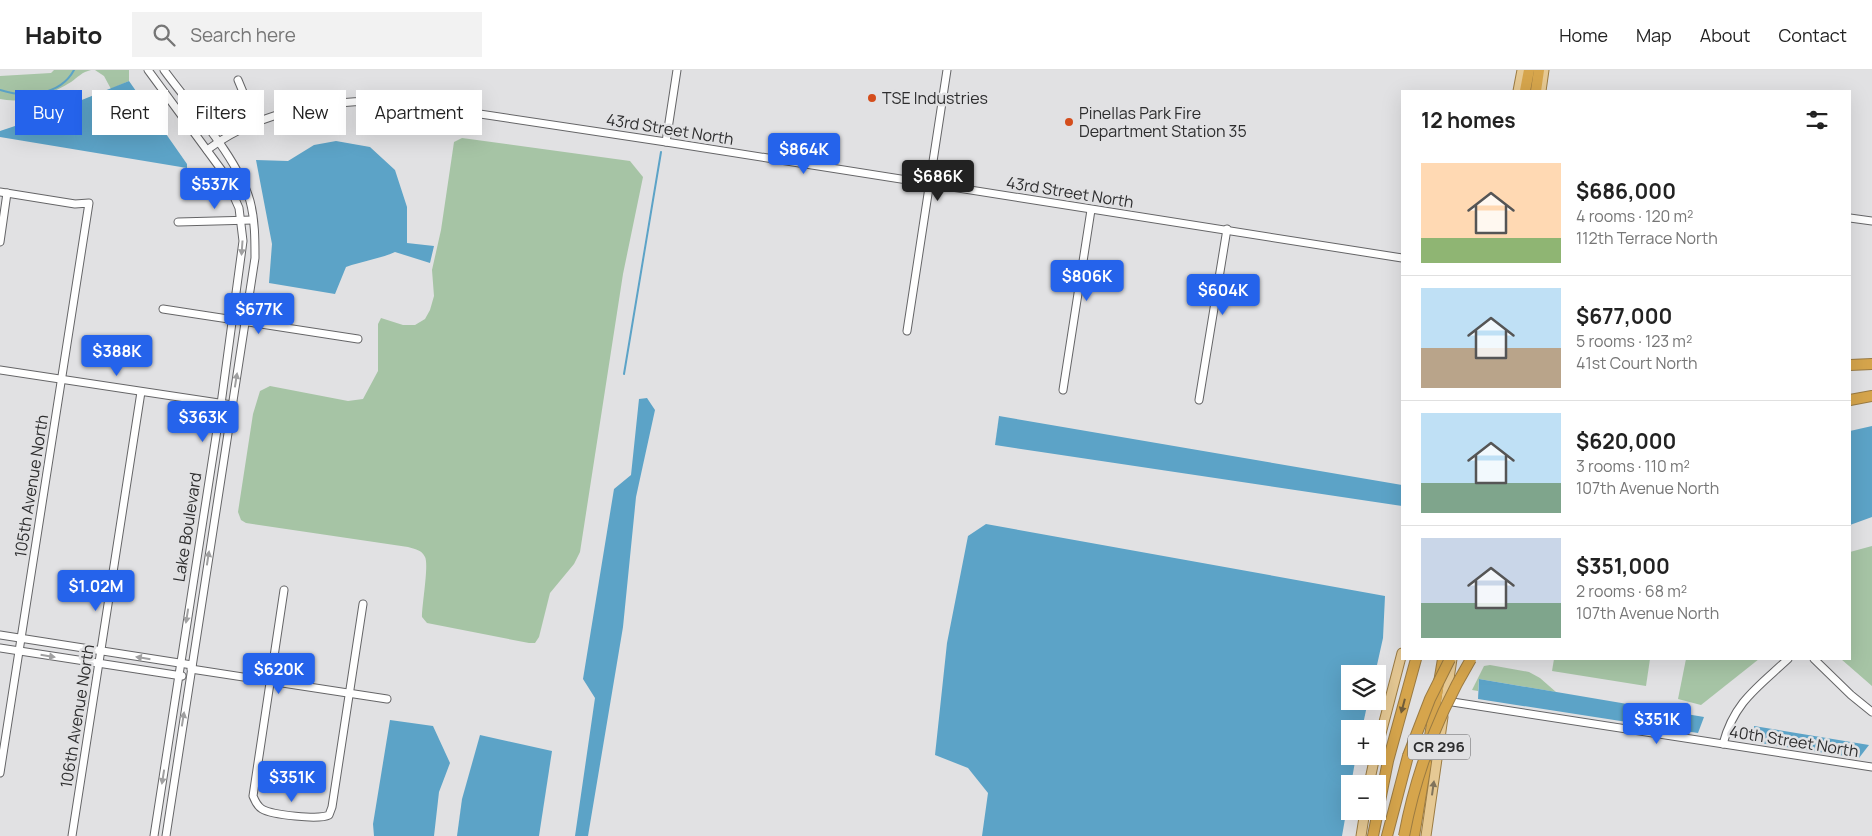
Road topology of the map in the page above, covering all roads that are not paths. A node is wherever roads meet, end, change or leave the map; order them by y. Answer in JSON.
{"nodes":[{"id":1,"x":148,"y":70,"type":"edge"},
{"id":2,"x":164,"y":70,"type":"edge"},
{"id":3,"x":678,"y":70,"type":"edge"},
{"id":4,"x":947,"y":70,"type":"edge"},
{"id":5,"x":1522,"y":70,"type":"edge"},
{"id":6,"x":1529,"y":70,"type":"edge"},
{"id":7,"x":1540,"y":70,"type":"edge"},
{"id":8,"x":1544,"y":70,"type":"edge"},
{"id":9,"x":238,"y":80,"type":"dead end"},
{"id":10,"x":242,"y":90,"type":"edge"},
{"id":11,"x":1518,"y":90,"type":"edge"},
{"id":12,"x":1525,"y":90,"type":"edge"},
{"id":13,"x":1536,"y":90,"type":"edge"},
{"id":14,"x":1541,"y":90,"type":"edge"},
{"id":15,"x":264,"y":119,"type":"edge"},
{"id":16,"x":230,"y":135,"type":"edge"},
{"id":17,"x":217,"y":142,"type":"junction"},
{"id":18,"x":666,"y":142,"type":"junction"},
{"id":19,"x":207,"y":150,"type":"junction"},
{"id":20,"x":929,"y":184,"type":"junction"},
{"id":21,"x":4,"y":192,"type":"edge"},
{"id":22,"x":1090,"y":210,"type":"junction"},
{"id":23,"x":1851,"y":218,"type":"edge"},
{"id":24,"x":253,"y":220,"type":"junction"},
{"id":25,"x":242,"y":221,"type":"junction"},
{"id":26,"x":1872,"y":221,"type":"edge"},
{"id":27,"x":178,"y":222,"type":"dead end"},
{"id":28,"x":1227,"y":229,"type":"junction"},
{"id":29,"x":0,"y":242,"type":"edge"},
{"id":30,"x":1401,"y":258,"type":"edge"},
{"id":31,"x":163,"y":309,"type":"dead end"},
{"id":32,"x":233,"y":320,"type":"junction"},
{"id":33,"x":245,"y":322,"type":"junction"},
{"id":34,"x":907,"y":331,"type":"dead end"},
{"id":35,"x":358,"y":339,"type":"dead end"},
{"id":36,"x":1872,"y":364,"type":"edge"},
{"id":37,"x":1851,"y":365,"type":"edge"},
{"id":38,"x":0,"y":370,"type":"edge"},
{"id":39,"x":61,"y":379,"type":"junction"},
{"id":40,"x":1062,"y":390,"type":"dead end"},
{"id":41,"x":140,"y":392,"type":"junction"},
{"id":42,"x":1872,"y":396,"type":"edge"},
{"id":43,"x":1199,"y":400,"type":"dead end"},
{"id":44,"x":1851,"y":400,"type":"edge"},
{"id":45,"x":221,"y":404,"type":"junction"},
{"id":46,"x":232,"y":405,"type":"junction"},
{"id":47,"x":284,"y":590,"type":"dead end"},
{"id":48,"x":363,"y":604,"type":"dead end"},
{"id":49,"x":0,"y":636,"type":"edge"},
{"id":50,"x":22,"y":639,"type":"junction"},
{"id":51,"x":0,"y":648,"type":"edge"},
{"id":52,"x":20,"y":651,"type":"junction"},
{"id":53,"x":101,"y":651,"type":"junction"},
{"id":54,"x":1401,"y":656,"type":"edge"},
{"id":55,"x":1416,"y":660,"type":"edge"},
{"id":56,"x":1443,"y":660,"type":"edge"},
{"id":57,"x":1450,"y":660,"type":"edge"},
{"id":58,"x":1451,"y":660,"type":"edge"},
{"id":59,"x":1470,"y":660,"type":"edge"},
{"id":60,"x":1787,"y":660,"type":"edge"},
{"id":61,"x":1815,"y":660,"type":"edge"},
{"id":62,"x":99,"y":664,"type":"junction"},
{"id":63,"x":180,"y":664,"type":"junction"},
{"id":64,"x":191,"y":667,"type":"junction"},
{"id":65,"x":178,"y":676,"type":"junction"},
{"id":66,"x":190,"y":677,"type":"junction"},
{"id":67,"x":270,"y":681,"type":"junction"},
{"id":68,"x":350,"y":693,"type":"junction"},
{"id":69,"x":388,"y":699,"type":"dead end"},
{"id":70,"x":1446,"y":701,"type":"junction"},
{"id":71,"x":1872,"y":712,"type":"edge"},
{"id":72,"x":1384,"y":720,"type":"edge"},
{"id":73,"x":1723,"y":744,"type":"junction"},
{"id":74,"x":1872,"y":766,"type":"edge"},
{"id":75,"x":0,"y":774,"type":"edge"},
{"id":76,"x":1363,"y":820,"type":"edge"},
{"id":77,"x":72,"y":836,"type":"edge"},
{"id":78,"x":154,"y":836,"type":"edge"},
{"id":79,"x":166,"y":836,"type":"edge"},
{"id":80,"x":1360,"y":836,"type":"edge"},
{"id":81,"x":1373,"y":836,"type":"edge"},
{"id":82,"x":1387,"y":836,"type":"edge"},
{"id":83,"x":1404,"y":836,"type":"edge"},
{"id":84,"x":1414,"y":836,"type":"edge"},
{"id":85,"x":1426,"y":836,"type":"edge"}],
"edges":[{"from":1,"to":19,"type":"street","name":"Lake Boulevard"},
{"from":2,"to":17,"type":"street","name":"Lake Boulevard"},
{"from":3,"to":18,"type":"street"},
{"from":4,"to":20,"type":"street"},
{"from":5,"to":11,"type":"main road"},
{"from":6,"to":12,"type":"highway"},
{"from":7,"to":13,"type":"highway"},
{"from":8,"to":14,"type":"main road"},
{"from":9,"to":10,"type":"street"},
{"from":15,"to":18,"type":"street","name":"43rd Street North"},
{"from":16,"to":17,"type":"street","name":"43rd Street North"},
{"from":17,"to":19,"type":"street","name":"43rd Street North"},
{"from":17,"to":24,"type":"street","name":"Lake Boulevard"},
{"from":18,"to":20,"type":"street","name":"43rd Street North"},
{"from":19,"to":25,"type":"street","name":"Lake Boulevard"},
{"from":20,"to":22,"type":"street","name":"43rd Street North"},
{"from":20,"to":34,"type":"street"},
{"from":21,"to":29,"type":"street"},
{"from":21,"to":39,"type":"street","name":"105th Avenue North"},
{"from":22,"to":28,"type":"street","name":"43rd Street North"},
{"from":22,"to":40,"type":"street"},
{"from":23,"to":26,"type":"street"},
{"from":24,"to":25,"type":"street"},
{"from":24,"to":33,"type":"street","name":"Lake Boulevard"},
{"from":25,"to":27,"type":"street"},
{"from":25,"to":32,"type":"street","name":"Lake Boulevard","one_way":true},
{"from":28,"to":30,"type":"street","name":"43rd Street North"},
{"from":28,"to":43,"type":"street"},
{"from":31,"to":32,"type":"street"},
{"from":32,"to":33,"type":"street"},
{"from":32,"to":45,"type":"street","name":"Lake Boulevard"},
{"from":33,"to":35,"type":"street"},
{"from":46,"to":33,"type":"street","name":"Lake Boulevard","one_way":true},
{"from":36,"to":37,"type":"highway"},
{"from":38,"to":39,"type":"street"},
{"from":39,"to":41,"type":"street"},
{"from":39,"to":50,"type":"street","name":"105th Avenue North"},
{"from":41,"to":45,"type":"street"},
{"from":41,"to":53,"type":"street","name":"106th Avenue North"},
{"from":42,"to":44,"type":"highway"},
{"from":45,"to":46,"type":"street"},
{"from":45,"to":63,"type":"street","name":"Lake Boulevard","one_way":true},
{"from":64,"to":46,"type":"street","name":"Lake Boulevard","one_way":true},
{"from":47,"to":67,"type":"street"},
{"from":48,"to":68,"type":"street"},
{"from":49,"to":50,"type":"street"},
{"from":50,"to":52,"type":"street","name":"105th Avenue North"},
{"from":50,"to":53,"type":"street"},
{"from":51,"to":52,"type":"street"},
{"from":52,"to":62,"type":"street","one_way":true},
{"from":52,"to":75,"type":"street","name":"105th Avenue North"},
{"from":53,"to":62,"type":"street","name":"106th Avenue North"},
{"from":63,"to":53,"type":"street","one_way":true},
{"from":54,"to":72,"type":"main road"},
{"from":55,"to":81,"type":"highway","one_way":true},
{"from":56,"to":84,"type":"highway"},
{"from":57,"to":82,"type":"highway","bridge":true},
{"from":58,"to":70,"type":"main road","number":"CR 296"},
{"from":59,"to":83,"type":"highway","bridge":true},
{"from":60,"to":73,"type":"street"},
{"from":61,"to":71,"type":"street"},
{"from":62,"to":65,"type":"street"},
{"from":62,"to":77,"type":"street","name":"106th Avenue North"},
{"from":63,"to":64,"type":"street"},
{"from":63,"to":65,"type":"street","name":"Lake Boulevard"},
{"from":64,"to":66,"type":"street","name":"Lake Boulevard"},
{"from":64,"to":67,"type":"street"},
{"from":65,"to":66,"type":"street"},
{"from":65,"to":78,"type":"street","name":"Lake Boulevard","one_way":true},
{"from":79,"to":66,"type":"street","name":"Lake Boulevard","one_way":true},
{"from":67,"to":68,"type":"street"},
{"from":67,"to":68,"type":"street"},
{"from":68,"to":69,"type":"street"},
{"from":70,"to":73,"type":"street","name":"40th Street North"},
{"from":85,"to":70,"type":"main road","number":"CR 296","one_way":true},
{"from":73,"to":74,"type":"street","name":"40th Street North"},
{"from":76,"to":80,"type":"main road"}]}
